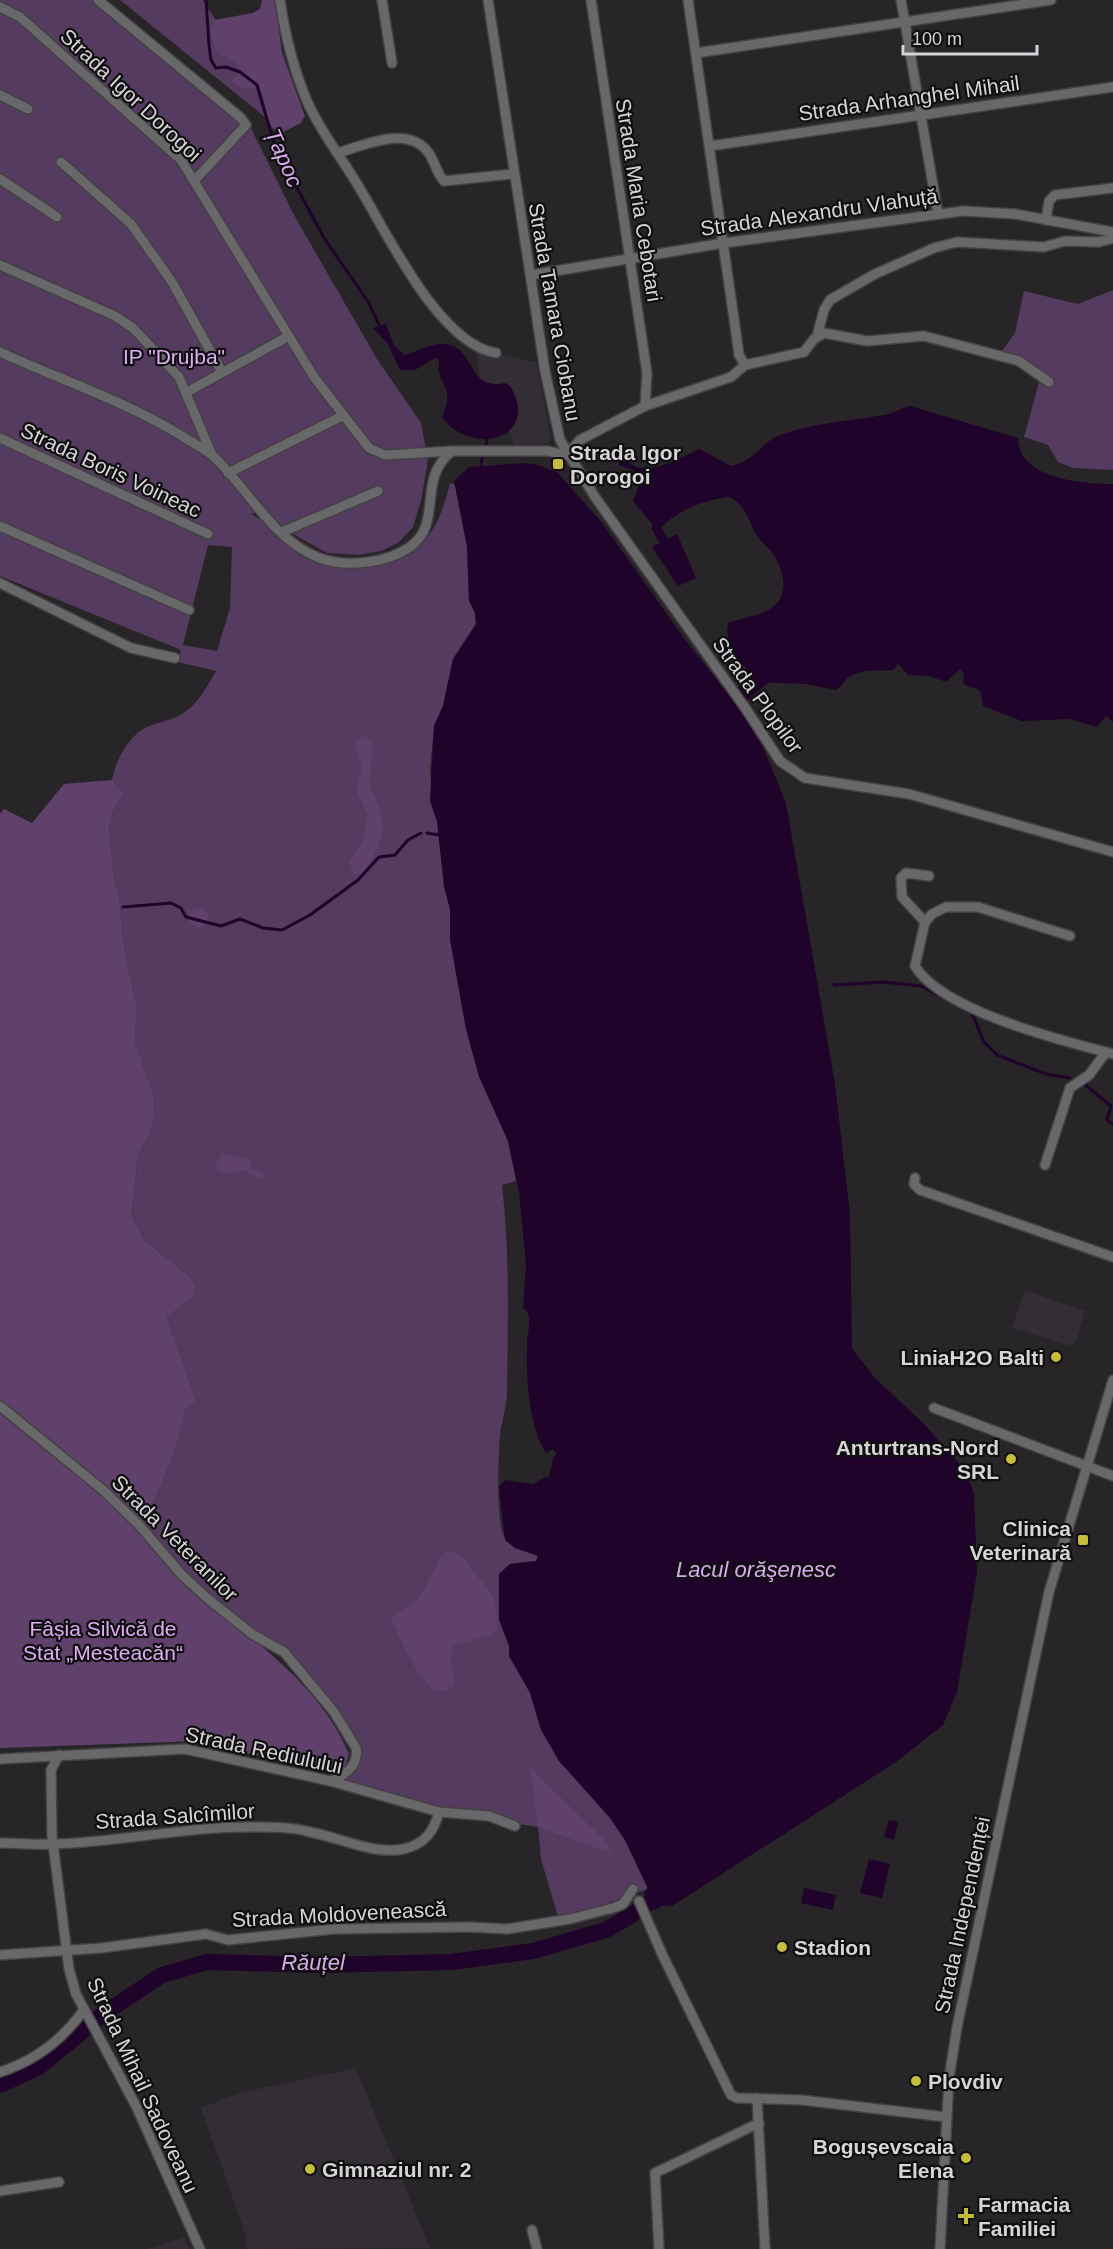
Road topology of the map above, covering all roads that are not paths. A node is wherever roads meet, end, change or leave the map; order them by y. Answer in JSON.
{"nodes":[{"id":1,"x":98,"y":0,"type":"edge"},
{"id":2,"x":280,"y":0,"type":"edge"},
{"id":3,"x":382,"y":0,"type":"edge"},
{"id":4,"x":488,"y":0,"type":"edge"},
{"id":5,"x":591,"y":0,"type":"edge"},
{"id":6,"x":688,"y":0,"type":"edge"},
{"id":7,"x":900,"y":0,"type":"edge"},
{"id":8,"x":1051,"y":0,"type":"edge"},
{"id":9,"x":0,"y":7,"type":"edge"},
{"id":10,"x":904,"y":22,"type":"junction"},
{"id":11,"x":696,"y":53,"type":"junction"},
{"id":12,"x":392,"y":63,"type":"dead end"},
{"id":13,"x":1113,"y":87,"type":"edge"},
{"id":14,"x":0,"y":95,"type":"edge"},
{"id":15,"x":28,"y":109,"type":"dead end"},
{"id":16,"x":919,"y":114,"type":"junction"},
{"id":17,"x":711,"y":146,"type":"junction"},
{"id":18,"x":337,"y":153,"type":"junction"},
{"id":19,"x":61,"y":162,"type":"dead end"},
{"id":20,"x":513,"y":174,"type":"junction"},
{"id":21,"x":0,"y":179,"type":"edge"},
{"id":22,"x":195,"y":180,"type":"junction"},
{"id":23,"x":1113,"y":188,"type":"edge"},
{"id":24,"x":938,"y":214,"type":"junction"},
{"id":25,"x":57,"y":217,"type":"dead end"},
{"id":26,"x":1046,"y":220,"type":"junction"},
{"id":27,"x":1113,"y":232,"type":"edge"},
{"id":28,"x":1113,"y":238,"type":"edge"},
{"id":29,"x":724,"y":243,"type":"junction"},
{"id":30,"x":630,"y":258,"type":"junction"},
{"id":31,"x":0,"y":265,"type":"edge"},
{"id":32,"x":531,"y":275,"type":"junction"},
{"id":33,"x":290,"y":336,"type":"junction"},
{"id":34,"x":817,"y":336,"type":"junction"},
{"id":35,"x":0,"y":352,"type":"edge"},
{"id":36,"x":496,"y":353,"type":"dead end"},
{"id":37,"x":745,"y":364,"type":"junction"},
{"id":38,"x":222,"y":372,"type":"junction"},
{"id":39,"x":1049,"y":382,"type":"dead end"},
{"id":40,"x":187,"y":392,"type":"junction"},
{"id":41,"x":645,"y":406,"type":"junction"},
{"id":42,"x":342,"y":416,"type":"junction"},
{"id":43,"x":0,"y":438,"type":"edge"},
{"id":44,"x":452,"y":451,"type":"junction"},
{"id":45,"x":212,"y":455,"type":"junction"},
{"id":46,"x":567,"y":455,"type":"junction"},
{"id":47,"x":228,"y":473,"type":"junction"},
{"id":48,"x":378,"y":491,"type":"dead end"},
{"id":49,"x":0,"y":526,"type":"edge"},
{"id":50,"x":282,"y":532,"type":"junction"},
{"id":51,"x":208,"y":534,"type":"dead end"},
{"id":52,"x":0,"y":583,"type":"edge"},
{"id":53,"x":189,"y":610,"type":"dead end"},
{"id":54,"x":175,"y":658,"type":"dead end"},
{"id":55,"x":1113,"y":852,"type":"edge"},
{"id":56,"x":929,"y":876,"type":"dead end"},
{"id":57,"x":925,"y":922,"type":"junction"},
{"id":58,"x":1070,"y":936,"type":"dead end"},
{"id":59,"x":1109,"y":1053,"type":"edge"},
{"id":60,"x":1045,"y":1166,"type":"dead end"},
{"id":61,"x":915,"y":1178,"type":"dead end"},
{"id":62,"x":1113,"y":1257,"type":"edge"},
{"id":63,"x":1113,"y":1380,"type":"edge"},
{"id":64,"x":0,"y":1406,"type":"edge"},
{"id":65,"x":934,"y":1408,"type":"dead end"},
{"id":66,"x":1085,"y":1466,"type":"junction"},
{"id":67,"x":1113,"y":1476,"type":"edge"},
{"id":68,"x":59,"y":1755,"type":"junction"},
{"id":69,"x":0,"y":1759,"type":"edge"},
{"id":70,"x":330,"y":1781,"type":"junction"},
{"id":71,"x":439,"y":1812,"type":"junction"},
{"id":72,"x":515,"y":1826,"type":"dead end"},
{"id":73,"x":0,"y":1843,"type":"edge"},
{"id":74,"x":54,"y":1844,"type":"junction"},
{"id":75,"x":633,"y":1889,"type":"dead end"},
{"id":76,"x":639,"y":1901,"type":"dead end"},
{"id":77,"x":68,"y":1951,"type":"junction"},
{"id":78,"x":0,"y":1955,"type":"edge"},
{"id":79,"x":84,"y":2013,"type":"junction"},
{"id":80,"x":0,"y":2072,"type":"edge"},
{"id":81,"x":757,"y":2098,"type":"junction"},
{"id":82,"x":946,"y":2117,"type":"junction"},
{"id":83,"x":759,"y":2123,"type":"junction"},
{"id":84,"x":59,"y":2182,"type":"dead end"},
{"id":85,"x":0,"y":2191,"type":"edge"},
{"id":86,"x":532,"y":2230,"type":"dead end"},
{"id":87,"x":200,"y":2249,"type":"edge"},
{"id":88,"x":537,"y":2249,"type":"edge"},
{"id":89,"x":659,"y":2249,"type":"edge"},
{"id":90,"x":765,"y":2249,"type":"edge"},
{"id":91,"x":940,"y":2249,"type":"edge"}],
"edges":[{"from":1,"to":22,"type":"street"},
{"from":2,"to":18,"type":"street"},
{"from":3,"to":12,"type":"street"},
{"from":4,"to":20,"type":"street","name":"Strada Tamara Ciobanu"},
{"from":5,"to":30,"type":"street","name":"Strada Maria Cebotari"},
{"from":6,"to":11,"type":"street"},
{"from":7,"to":10,"type":"street"},
{"from":8,"to":10,"type":"street"},
{"from":9,"to":22,"type":"street","name":"Strada Igor Dorogoi"},
{"from":10,"to":11,"type":"street"},
{"from":10,"to":16,"type":"street"},
{"from":11,"to":17,"type":"street"},
{"from":13,"to":16,"type":"street","name":"Strada Arhanghel Mihail"},
{"from":14,"to":15,"type":"street"},
{"from":16,"to":17,"type":"street","name":"Strada Arhanghel Mihail"},
{"from":16,"to":24,"type":"street"},
{"from":17,"to":29,"type":"street"},
{"from":18,"to":20,"type":"street"},
{"from":18,"to":36,"type":"street"},
{"from":19,"to":38,"type":"street"},
{"from":20,"to":32,"type":"street","name":"Strada Tamara Ciobanu"},
{"from":21,"to":25,"type":"street"},
{"from":22,"to":33,"type":"street","name":"Strada Igor Dorogoi"},
{"from":23,"to":26,"type":"street"},
{"from":24,"to":26,"type":"street","name":"Strada Аlexandru Vlahuță"},
{"from":24,"to":29,"type":"street","name":"Strada Аlexandru Vlahuță"},
{"from":26,"to":27,"type":"street","name":"Strada Аlexandru Vlahuță"},
{"from":28,"to":34,"type":"street"},
{"from":29,"to":30,"type":"street","name":"Strada Аlexandru Vlahuță"},
{"from":29,"to":37,"type":"street"},
{"from":30,"to":32,"type":"street","name":"Strada Аlexandru Vlahuță"},
{"from":30,"to":41,"type":"street","name":"Strada Maria Cebotari"},
{"from":31,"to":40,"type":"street"},
{"from":32,"to":46,"type":"street","name":"Strada Tamara Ciobanu"},
{"from":33,"to":38,"type":"street"},
{"from":33,"to":42,"type":"street","name":"Strada Igor Dorogoi"},
{"from":34,"to":37,"type":"street"},
{"from":34,"to":39,"type":"street"},
{"from":35,"to":45,"type":"street"},
{"from":37,"to":41,"type":"street"},
{"from":38,"to":40,"type":"street"},
{"from":40,"to":45,"type":"street"},
{"from":41,"to":46,"type":"street"},
{"from":42,"to":44,"type":"street","name":"Strada Igor Dorogoi"},
{"from":42,"to":47,"type":"street"},
{"from":43,"to":51,"type":"street","name":"Strada Boris Voineac"},
{"from":44,"to":46,"type":"street","name":"Strada Igor Dorogoi"},
{"from":44,"to":50,"type":"street"},
{"from":45,"to":47,"type":"street"},
{"from":46,"to":55,"type":"street","name":"Strada Plopilor"},
{"from":47,"to":50,"type":"street"},
{"from":48,"to":50,"type":"street"},
{"from":49,"to":53,"type":"street"},
{"from":52,"to":54,"type":"street"},
{"from":56,"to":57,"type":"street"},
{"from":57,"to":58,"type":"street"},
{"from":57,"to":59,"type":"street"},
{"from":59,"to":60,"type":"street"},
{"from":61,"to":62,"type":"street"},
{"from":63,"to":66,"type":"street","name":"Strada Independenței"},
{"from":64,"to":70,"type":"street","name":"Strada Veteranilor"},
{"from":65,"to":66,"type":"street"},
{"from":66,"to":67,"type":"street"},
{"from":66,"to":82,"type":"street","name":"Strada Independenței"},
{"from":68,"to":69,"type":"street","name":"Strada Rediulului"},
{"from":68,"to":70,"type":"street","name":"Strada Rediulului"},
{"from":68,"to":74,"type":"street","name":"Strada Mihail Sadoveanu"},
{"from":70,"to":71,"type":"street","name":"Strada Rediulului"},
{"from":71,"to":72,"type":"street","name":"Strada Rediulului"},
{"from":71,"to":74,"type":"street","name":"Strada Salcîmilor"},
{"from":73,"to":74,"type":"street","name":"Strada Salcîmilor"},
{"from":74,"to":77,"type":"street","name":"Strada Mihail Sadoveanu"},
{"from":75,"to":77,"type":"street","name":"Strada Moldovenească"},
{"from":76,"to":81,"type":"street"},
{"from":77,"to":78,"type":"street","name":"Strada Moldovenească"},
{"from":77,"to":79,"type":"street","name":"Strada Mihail Sadoveanu"},
{"from":79,"to":80,"type":"street"},
{"from":79,"to":87,"type":"street","name":"Strada Mihail Sadoveanu"},
{"from":81,"to":82,"type":"street"},
{"from":81,"to":83,"type":"street"},
{"from":82,"to":91,"type":"street","name":"Strada Independenței"},
{"from":83,"to":89,"type":"street"},
{"from":83,"to":90,"type":"street"},
{"from":84,"to":85,"type":"street"},
{"from":86,"to":88,"type":"street"}]}
